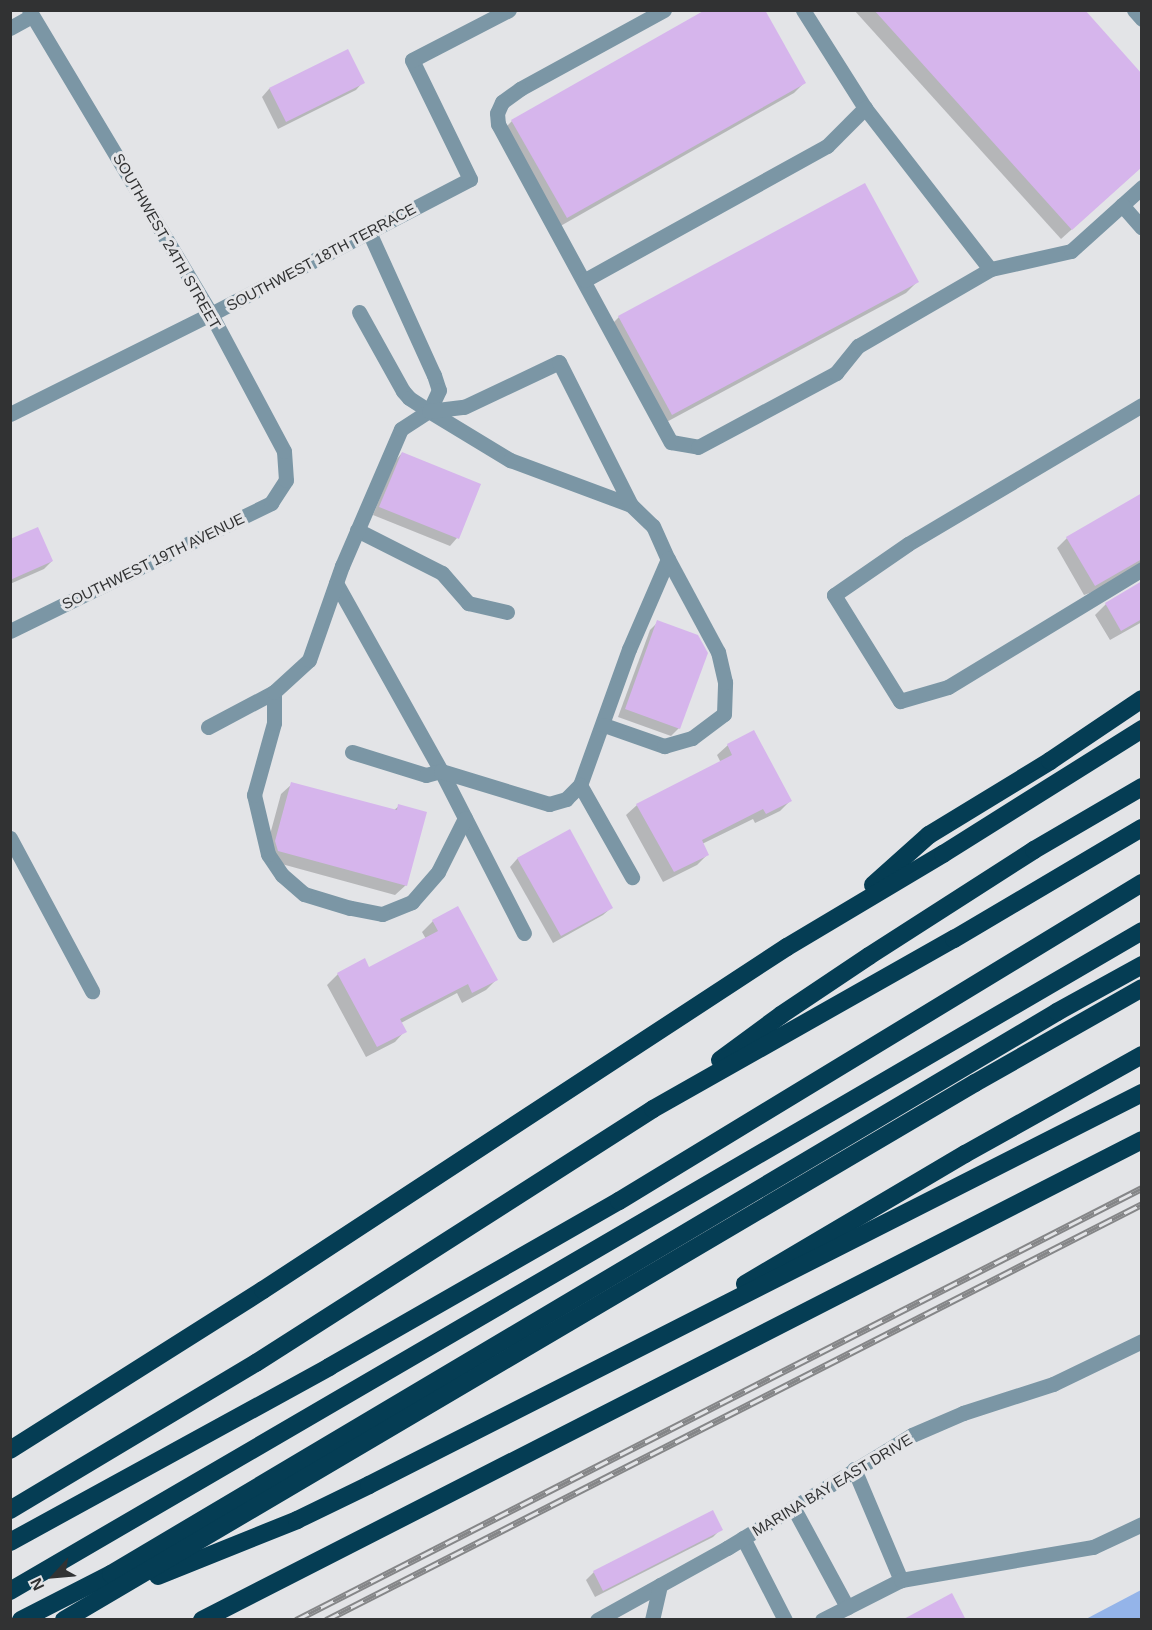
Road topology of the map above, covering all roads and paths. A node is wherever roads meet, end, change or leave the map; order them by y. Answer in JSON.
{"nodes":[{"id":1,"x":509,"y":10,"type":"edge"},
{"id":2,"x":664,"y":10,"type":"edge"},
{"id":3,"x":803,"y":10,"type":"edge"},
{"id":4,"x":1134,"y":10,"type":"edge"},
{"id":5,"x":30,"y":14,"type":"edge"},
{"id":6,"x":1142,"y":19,"type":"edge"},
{"id":7,"x":10,"y":28,"type":"edge"},
{"id":8,"x":865,"y":108,"type":"junction"},
{"id":9,"x":1142,"y":187,"type":"edge"},
{"id":10,"x":1122,"y":205,"type":"junction"},
{"id":11,"x":1142,"y":228,"type":"edge"},
{"id":12,"x":369,"y":232,"type":"junction"},
{"id":13,"x":990,"y":269,"type":"junction"},
{"id":14,"x":585,"y":280,"type":"junction"},
{"id":15,"x":359,"y":312,"type":"dead end"},
{"id":16,"x":211,"y":314,"type":"junction"},
{"id":17,"x":1142,"y":405,"type":"edge"},
{"id":18,"x":429,"y":411,"type":"junction"},
{"id":19,"x":10,"y":414,"type":"edge"},
{"id":20,"x":286,"y":480,"type":"joint"},
{"id":21,"x":631,"y":505,"type":"junction"},
{"id":22,"x":357,"y":530,"type":"junction"},
{"id":23,"x":668,"y":559,"type":"junction"},
{"id":24,"x":1142,"y":569,"type":"edge"},
{"id":25,"x":336,"y":583,"type":"junction"},
{"id":26,"x":507,"y":612,"type":"dead end"},
{"id":27,"x":10,"y":631,"type":"edge"},
{"id":28,"x":274,"y":692,"type":"junction"},
{"id":29,"x":1142,"y":699,"type":"edge"},
{"id":30,"x":604,"y":725,"type":"junction"},
{"id":31,"x":208,"y":727,"type":"dead end"},
{"id":32,"x":1142,"y":729,"type":"edge"},
{"id":33,"x":352,"y":752,"type":"dead end"},
{"id":34,"x":441,"y":771,"type":"junction"},
{"id":35,"x":580,"y":785,"type":"junction"},
{"id":36,"x":1142,"y":787,"type":"edge"},
{"id":37,"x":465,"y":818,"type":"junction"},
{"id":38,"x":1142,"y":828,"type":"edge"},
{"id":39,"x":10,"y":838,"type":"edge"},
{"id":40,"x":632,"y":877,"type":"dead end"},
{"id":41,"x":1142,"y":883,"type":"edge"},
{"id":42,"x":845,"y":910,"type":"junction"},
{"id":43,"x":1142,"y":932,"type":"edge"},
{"id":44,"x":524,"y":933,"type":"dead end"},
{"id":45,"x":1142,"y":965,"type":"edge"},
{"id":46,"x":1142,"y":988,"type":"edge"},
{"id":47,"x":92,"y":992,"type":"dead end"},
{"id":48,"x":1142,"y":1055,"type":"edge"},
{"id":49,"x":1142,"y":1093,"type":"edge"},
{"id":50,"x":653,"y":1109,"type":"junction"},
{"id":51,"x":1142,"y":1140,"type":"edge"},
{"id":52,"x":655,"y":1340,"type":"junction"},
{"id":53,"x":1142,"y":1341,"type":"edge"},
{"id":54,"x":10,"y":1450,"type":"edge"},
{"id":55,"x":854,"y":1469,"type":"junction"},
{"id":56,"x":793,"y":1507,"type":"junction"},
{"id":57,"x":10,"y":1510,"type":"edge"},
{"id":58,"x":1142,"y":1524,"type":"edge"},
{"id":59,"x":743,"y":1538,"type":"junction"},
{"id":60,"x":11,"y":1542,"type":"edge"},
{"id":61,"x":901,"y":1580,"type":"junction"},
{"id":62,"x":660,"y":1585,"type":"junction"},
{"id":63,"x":10,"y":1591,"type":"edge"},
{"id":64,"x":106,"y":1597,"type":"junction"},
{"id":65,"x":847,"y":1607,"type":"junction"},
{"id":66,"x":21,"y":1620,"type":"edge"},
{"id":67,"x":64,"y":1620,"type":"edge"},
{"id":68,"x":202,"y":1620,"type":"edge"},
{"id":69,"x":597,"y":1620,"type":"edge"},
{"id":70,"x":652,"y":1620,"type":"edge"},
{"id":71,"x":785,"y":1620,"type":"edge"},
{"id":72,"x":822,"y":1620,"type":"edge"}],
"edges":[{"from":1,"to":12,"type":"street","name":"SOUTHWEST 18TH TERRACE"},
{"from":2,"to":14,"type":"street"},
{"from":3,"to":8,"type":"street"},
{"from":4,"to":6,"type":"street"},
{"from":5,"to":7,"type":"street"},
{"from":5,"to":16,"type":"street","name":"SOUTHWEST 24TH STREET"},
{"from":8,"to":13,"type":"street"},
{"from":8,"to":14,"type":"street"},
{"from":9,"to":10,"type":"street"},
{"from":10,"to":11,"type":"street"},
{"from":10,"to":13,"type":"street"},
{"from":12,"to":16,"type":"street","name":"SOUTHWEST 18TH TERRACE"},
{"from":12,"to":18,"type":"street"},
{"from":13,"to":14,"type":"street"},
{"from":15,"to":18,"type":"street"},
{"from":16,"to":19,"type":"street","name":"SOUTHWEST 18TH TERRACE"},
{"from":16,"to":20,"type":"street","name":"SOUTHWEST 24TH STREET"},
{"from":17,"to":24,"type":"street"},
{"from":18,"to":21,"type":"street"},
{"from":18,"to":21,"type":"street"},
{"from":18,"to":22,"type":"street"},
{"from":20,"to":27,"type":"street","name":"SOUTHWEST 19TH AVENUE"},
{"from":21,"to":23,"type":"street"},
{"from":22,"to":25,"type":"street"},
{"from":22,"to":26,"type":"street"},
{"from":23,"to":30,"type":"street"},
{"from":23,"to":30,"type":"street"},
{"from":25,"to":28,"type":"street"},
{"from":25,"to":34,"type":"street"},
{"from":28,"to":31,"type":"street"},
{"from":28,"to":37,"type":"street"},
{"from":29,"to":42,"type":"highway"},
{"from":30,"to":35,"type":"street"},
{"from":32,"to":42,"type":"highway"},
{"from":33,"to":34,"type":"street"},
{"from":34,"to":35,"type":"street"},
{"from":34,"to":37,"type":"street"},
{"from":35,"to":40,"type":"street"},
{"from":36,"to":50,"type":"highway"},
{"from":37,"to":44,"type":"street"},
{"from":38,"to":50,"type":"highway"},
{"from":39,"to":47,"type":"street"},
{"from":41,"to":60,"type":"highway"},
{"from":42,"to":54,"type":"highway"},
{"from":43,"to":63,"type":"highway"},
{"from":45,"to":66,"type":"highway"},
{"from":46,"to":64,"type":"highway"},
{"from":48,"to":52,"type":"highway"},
{"from":49,"to":52,"type":"highway"},
{"from":50,"to":57,"type":"highway"},
{"from":51,"to":68,"type":"highway"},
{"from":52,"to":64,"type":"highway"},
{"from":53,"to":55,"type":"street","name":"MARINA BAY EAST DRIVE"},
{"from":55,"to":56,"type":"street","name":"MARINA BAY EAST DRIVE"},
{"from":55,"to":61,"type":"street"},
{"from":56,"to":59,"type":"street","name":"MARINA BAY EAST DRIVE"},
{"from":56,"to":65,"type":"street"},
{"from":58,"to":61,"type":"street"},
{"from":59,"to":62,"type":"street","name":"MARINA BAY EAST DRIVE"},
{"from":59,"to":71,"type":"street"},
{"from":61,"to":65,"type":"street"},
{"from":62,"to":69,"type":"street","name":"MARINA BAY EAST DRIVE"},
{"from":62,"to":70,"type":"street"},
{"from":64,"to":67,"type":"highway"},
{"from":65,"to":72,"type":"street"}]}
